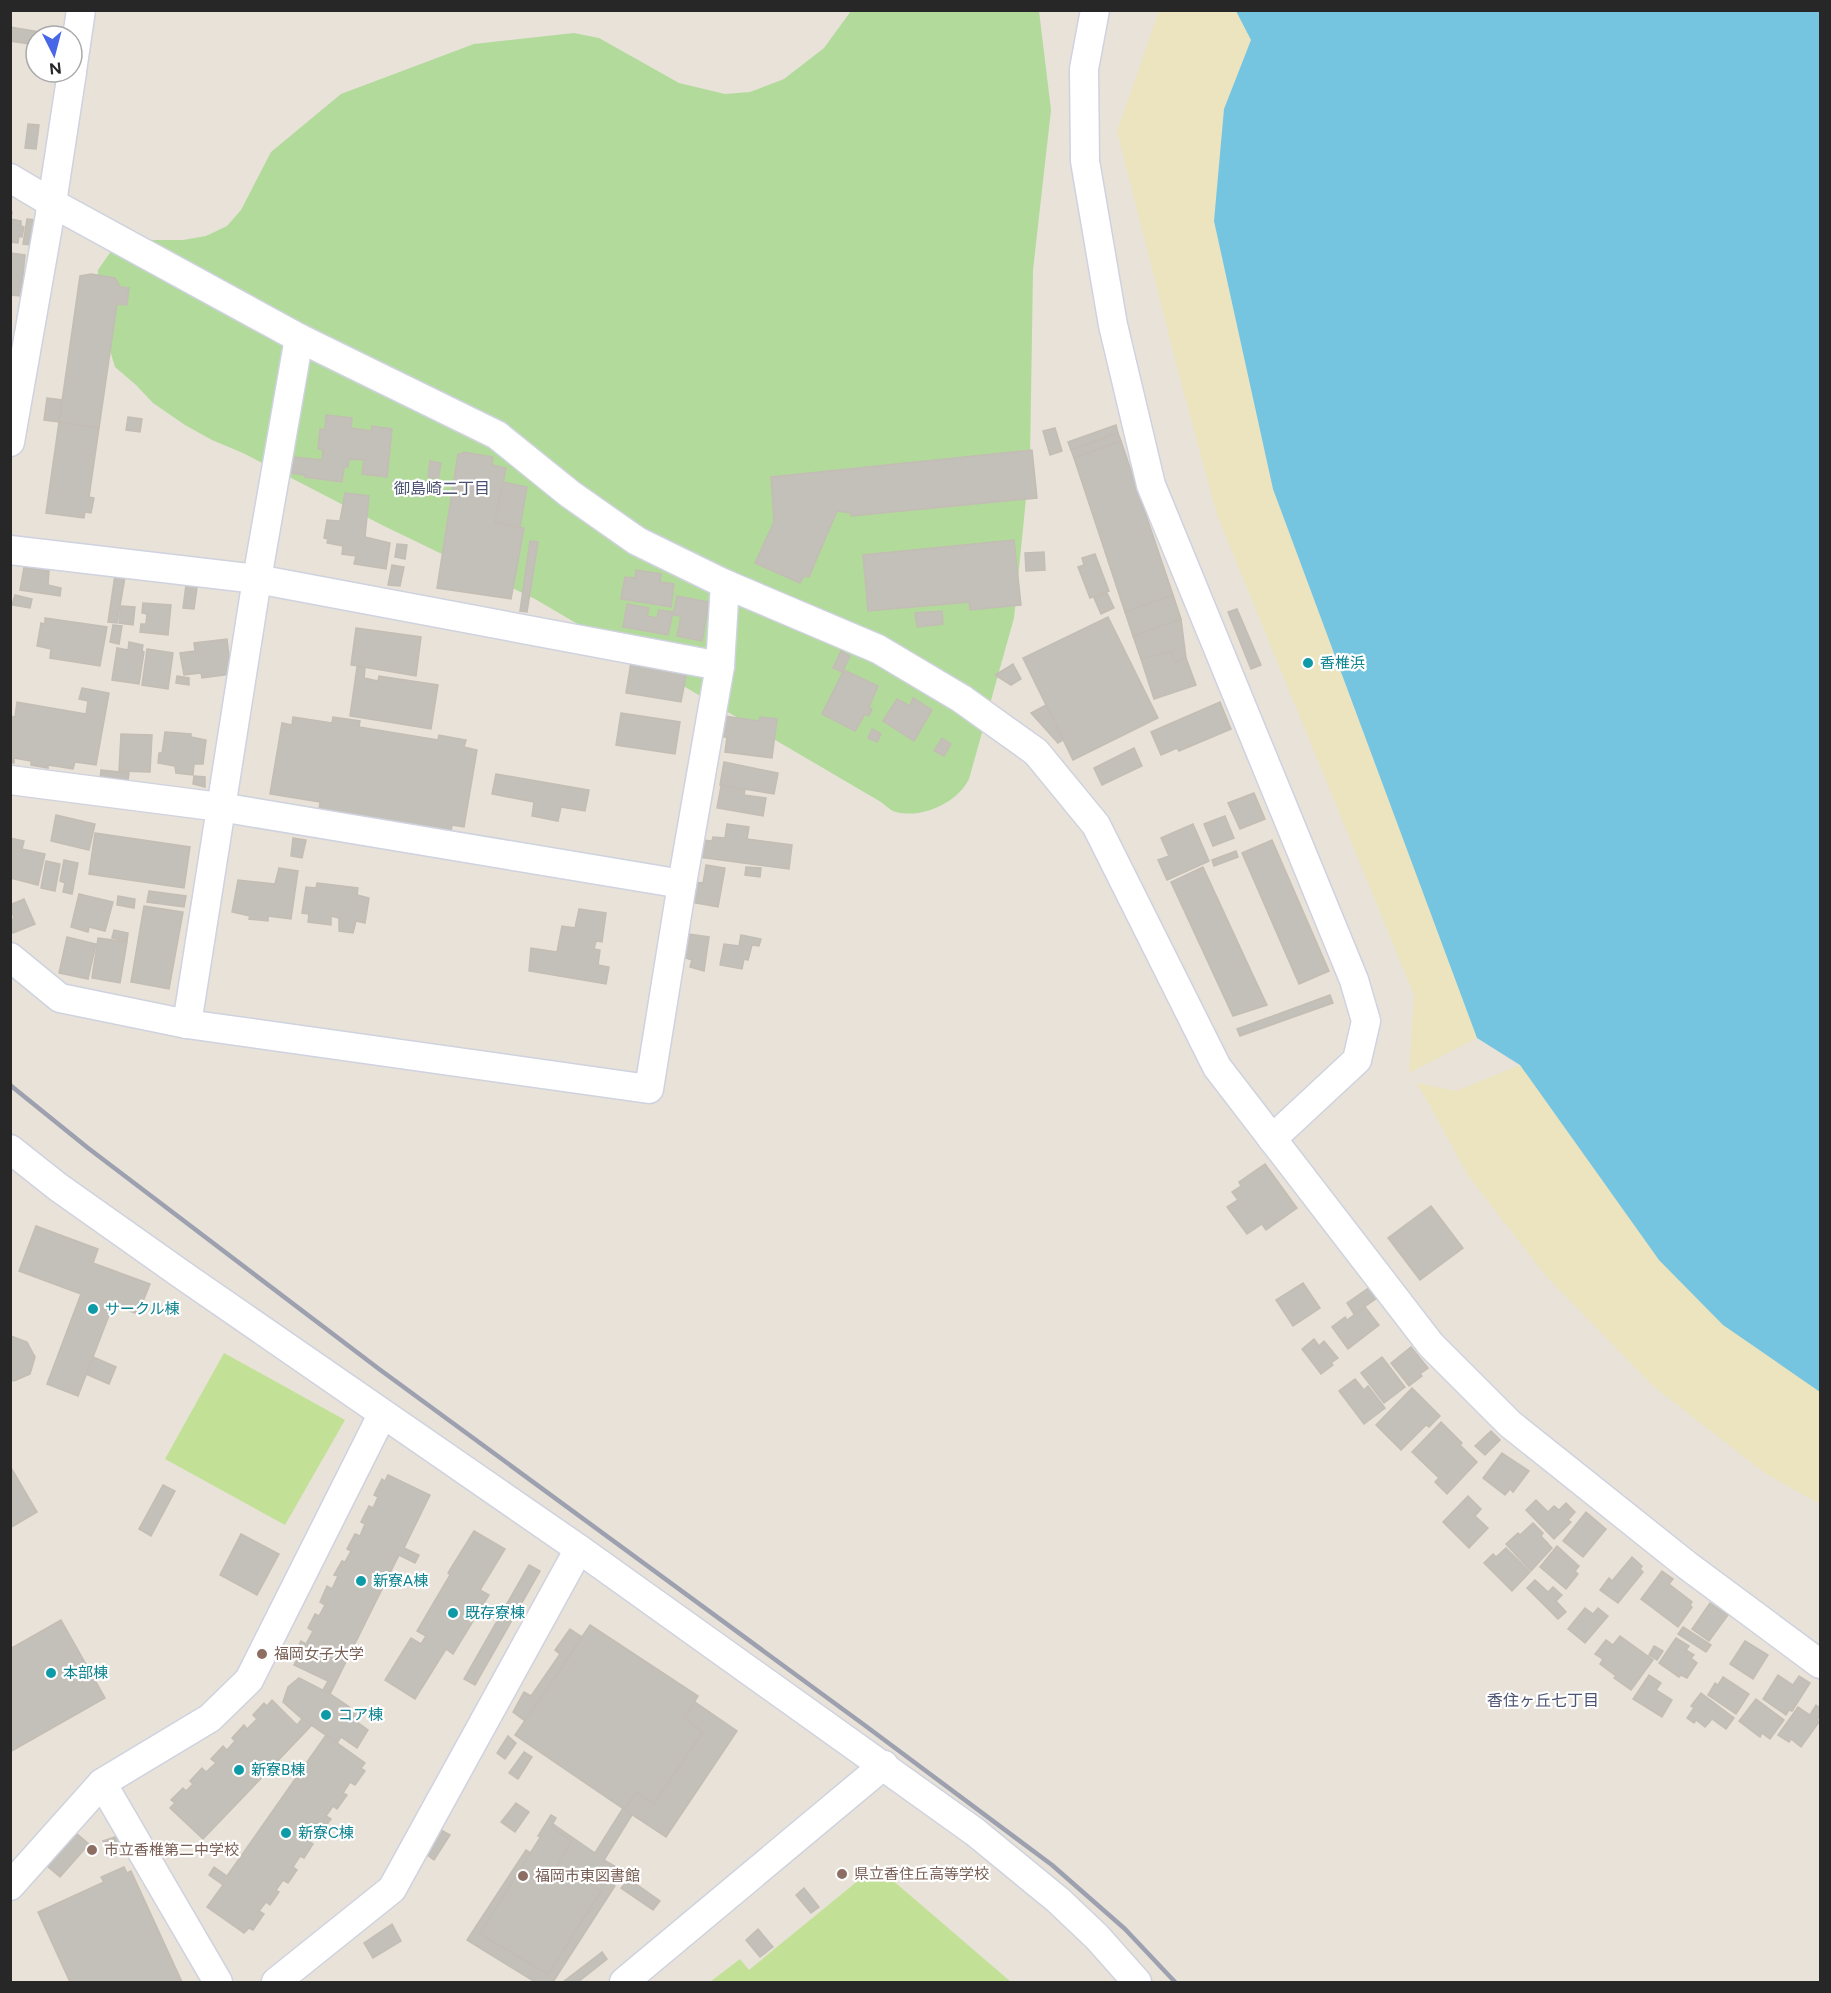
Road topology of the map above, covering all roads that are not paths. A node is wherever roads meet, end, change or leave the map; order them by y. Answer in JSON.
{"nodes":[{"id":1,"x":1095,"y":10,"type":"edge"},
{"id":2,"x":70,"y":84,"type":"edge"},
{"id":3,"x":10,"y":178,"type":"edge"},
{"id":4,"x":52,"y":203,"type":"junction"},
{"id":5,"x":299,"y":338,"type":"junction"},
{"id":6,"x":10,"y":442,"type":"edge"},
{"id":7,"x":10,"y":550,"type":"edge"},
{"id":8,"x":257,"y":579,"type":"junction"},
{"id":9,"x":725,"y":584,"type":"junction"},
{"id":10,"x":720,"y":666,"type":"junction"},
{"id":11,"x":10,"y":780,"type":"edge"},
{"id":12,"x":220,"y":807,"type":"junction"},
{"id":13,"x":682,"y":884,"type":"junction"},
{"id":14,"x":10,"y":957,"type":"edge"},
{"id":15,"x":187,"y":1024,"type":"junction"},
{"id":16,"x":1272,"y":1139,"type":"junction"},
{"id":17,"x":10,"y":1149,"type":"edge"},
{"id":18,"x":382,"y":1415,"type":"junction"},
{"id":19,"x":579,"y":1549,"type":"junction"},
{"id":20,"x":1821,"y":1664,"type":"edge"},
{"id":21,"x":884,"y":1765,"type":"junction"},
{"id":22,"x":102,"y":1783,"type":"junction"},
{"id":23,"x":10,"y":1886,"type":"edge"},
{"id":24,"x":218,"y":1983,"type":"edge"},
{"id":25,"x":276,"y":1983,"type":"edge"},
{"id":26,"x":624,"y":1983,"type":"edge"},
{"id":27,"x":1137,"y":1983,"type":"edge"}],
"edges":[{"from":1,"to":16,"type":"street"},
{"from":2,"to":4,"type":"street"},
{"from":3,"to":4,"type":"street"},
{"from":4,"to":5,"type":"street"},
{"from":4,"to":6,"type":"street"},
{"from":5,"to":8,"type":"street"},
{"from":5,"to":9,"type":"street"},
{"from":7,"to":8,"type":"street"},
{"from":8,"to":10,"type":"street"},
{"from":8,"to":12,"type":"street"},
{"from":9,"to":10,"type":"street"},
{"from":9,"to":16,"type":"street"},
{"from":10,"to":13,"type":"street"},
{"from":11,"to":12,"type":"street"},
{"from":12,"to":13,"type":"street"},
{"from":12,"to":15,"type":"street"},
{"from":13,"to":15,"type":"street"},
{"from":14,"to":15,"type":"street"},
{"from":16,"to":20,"type":"street"},
{"from":17,"to":18,"type":"street"},
{"from":18,"to":19,"type":"street"},
{"from":18,"to":22,"type":"street"},
{"from":19,"to":21,"type":"street"},
{"from":19,"to":25,"type":"street"},
{"from":21,"to":26,"type":"street"},
{"from":21,"to":27,"type":"street"},
{"from":22,"to":23,"type":"street"},
{"from":22,"to":24,"type":"street"}]}
